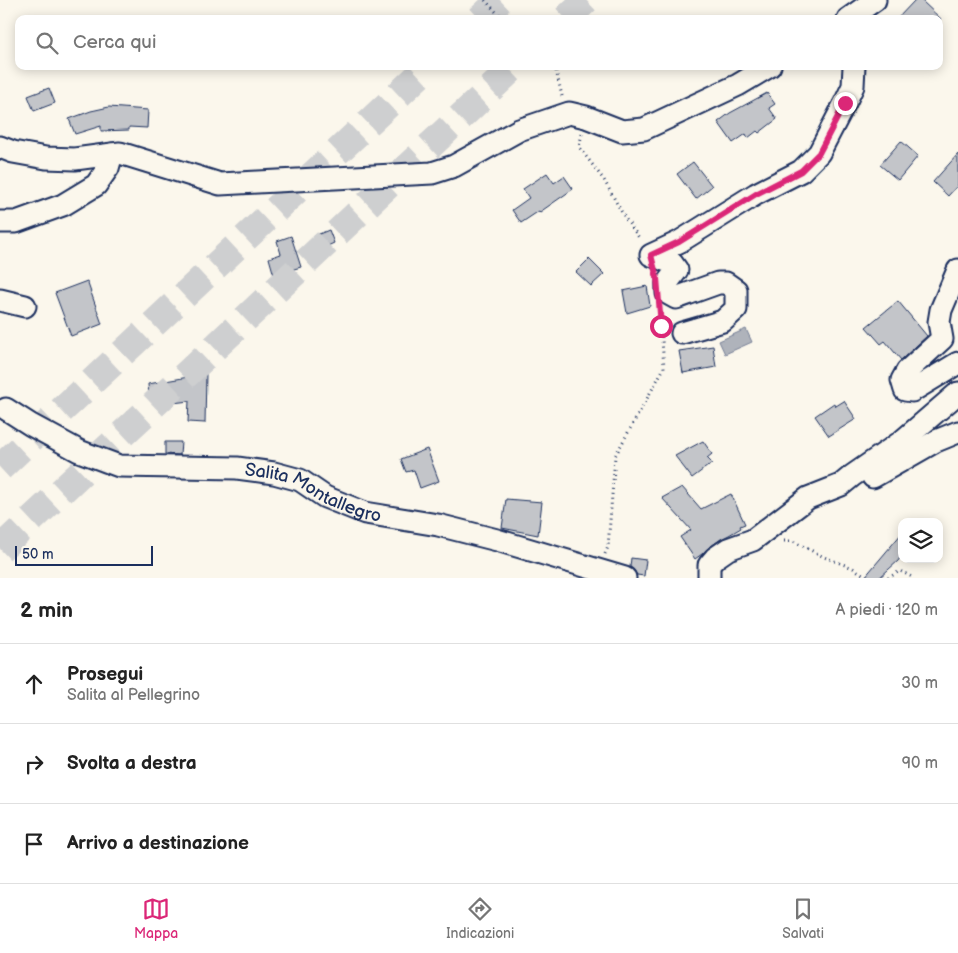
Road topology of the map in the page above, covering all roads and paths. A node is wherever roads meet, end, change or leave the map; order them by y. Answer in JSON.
{"nodes":[{"id":1,"x":486,"y":0,"type":"edge"},
{"id":2,"x":875,"y":0,"type":"edge"},
{"id":3,"x":499,"y":15,"type":"edge"},
{"id":4,"x":854,"y":15,"type":"edge"},
{"id":5,"x":556,"y":70,"type":"edge"},
{"id":6,"x":763,"y":70,"type":"edge"},
{"id":7,"x":854,"y":70,"type":"edge"},
{"id":8,"x":578,"y":115,"type":"junction"},
{"id":9,"x":0,"y":147,"type":"edge"},
{"id":10,"x":112,"y":154,"type":"junction"},
{"id":11,"x":0,"y":222,"type":"edge"},
{"id":12,"x":651,"y":255,"type":"junction"},
{"id":13,"x":958,"y":270,"type":"edge"},
{"id":14,"x":0,"y":300,"type":"edge"},
{"id":15,"x":25,"y":306,"type":"dead end"},
{"id":16,"x":659,"y":307,"type":"dead end"},
{"id":17,"x":682,"y":333,"type":"dead end"},
{"id":18,"x":958,"y":363,"type":"edge"},
{"id":19,"x":958,"y":393,"type":"edge"},
{"id":20,"x":6,"y":409,"type":"dead end"},
{"id":21,"x":958,"y":432,"type":"edge"},
{"id":22,"x":852,"y":476,"type":"junction"},
{"id":23,"x":778,"y":541,"type":"dead end"},
{"id":24,"x":597,"y":570,"type":"junction"},
{"id":25,"x":625,"y":578,"type":"edge"},
{"id":26,"x":708,"y":578,"type":"edge"},
{"id":27,"x":869,"y":578,"type":"edge"},
{"id":28,"x":888,"y":578,"type":"edge"},
{"id":29,"x":914,"y":578,"type":"edge"}],
"edges":[{"from":1,"to":3,"type":"path"},
{"from":2,"to":4,"type":"street"},
{"from":5,"to":8,"type":"path"},
{"from":6,"to":8,"type":"street"},
{"from":7,"to":12,"type":"street"},
{"from":8,"to":10,"type":"street"},
{"from":8,"to":12,"type":"path"},
{"from":9,"to":10,"type":"street"},
{"from":10,"to":11,"type":"street"},
{"from":12,"to":17,"type":"street"},
{"from":13,"to":18,"type":"street"},
{"from":14,"to":15,"type":"street"},
{"from":16,"to":24,"type":"path"},
{"from":19,"to":22,"type":"street"},
{"from":20,"to":24,"type":"street","name":"Salita Montallegro"},
{"from":21,"to":22,"type":"street"},
{"from":22,"to":26,"type":"street"},
{"from":23,"to":27,"type":"path"},
{"from":24,"to":25,"type":"street","name":"Salita Montallegro"},
{"from":28,"to":29,"type":"path"}]}
